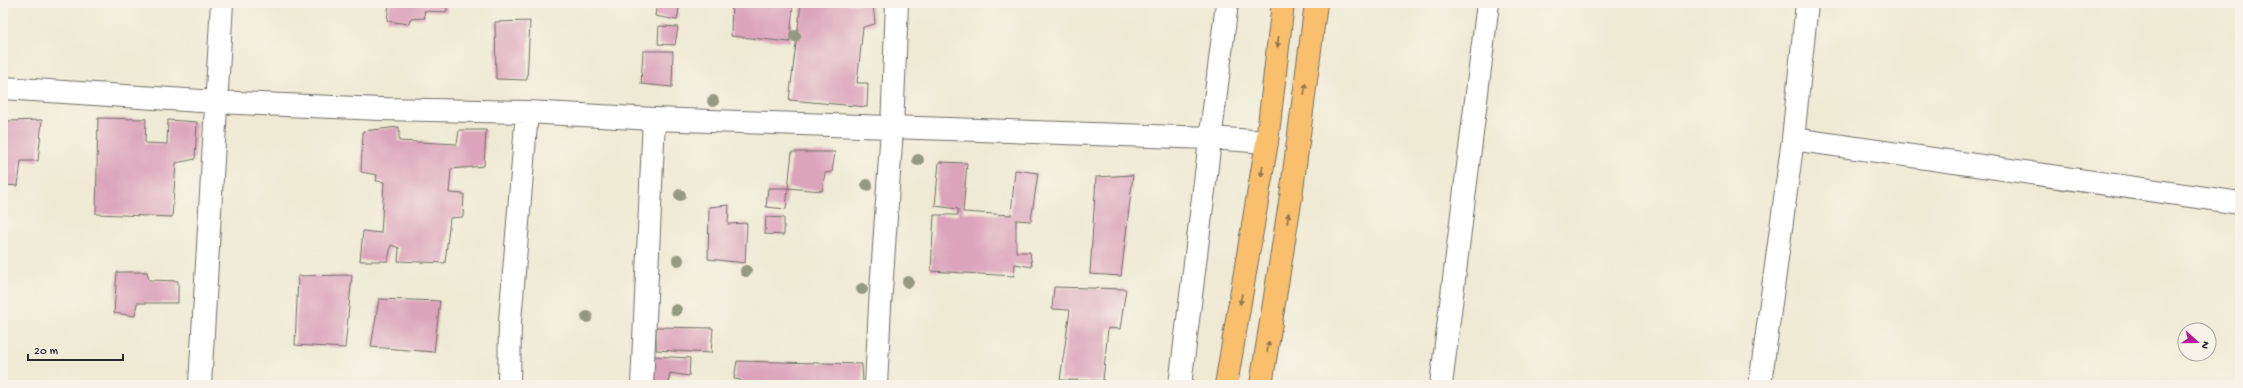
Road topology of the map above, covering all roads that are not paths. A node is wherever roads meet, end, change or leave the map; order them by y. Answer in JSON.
{"nodes":[{"id":1,"x":222,"y":3,"type":"edge"},
{"id":2,"x":897,"y":3,"type":"edge"},
{"id":3,"x":1227,"y":3,"type":"edge"},
{"id":4,"x":1283,"y":3,"type":"edge"},
{"id":5,"x":1316,"y":3,"type":"edge"},
{"id":6,"x":1488,"y":3,"type":"edge"},
{"id":7,"x":1807,"y":3,"type":"edge"},
{"id":8,"x":3,"y":88,"type":"edge"},
{"id":9,"x":216,"y":102,"type":"junction"},
{"id":10,"x":527,"y":112,"type":"junction"},
{"id":11,"x":654,"y":119,"type":"junction"},
{"id":12,"x":892,"y":128,"type":"junction"},
{"id":13,"x":1210,"y":138,"type":"junction"},
{"id":14,"x":1793,"y":139,"type":"junction"},
{"id":15,"x":1267,"y":142,"type":"junction"},
{"id":16,"x":2240,"y":203,"type":"edge"},
{"id":17,"x":200,"y":385,"type":"edge"},
{"id":18,"x":509,"y":385,"type":"edge"},
{"id":19,"x":642,"y":385,"type":"edge"},
{"id":20,"x":876,"y":385,"type":"edge"},
{"id":21,"x":1180,"y":385,"type":"edge"},
{"id":22,"x":1226,"y":385,"type":"edge"},
{"id":23,"x":1261,"y":385,"type":"edge"},
{"id":24,"x":1441,"y":385,"type":"edge"},
{"id":25,"x":1760,"y":385,"type":"edge"}],
"edges":[{"from":1,"to":9,"type":"street"},
{"from":2,"to":12,"type":"street"},
{"from":3,"to":13,"type":"street"},
{"from":4,"to":15,"type":"main road","one_way":true},
{"from":23,"to":5,"type":"main road","one_way":true},
{"from":6,"to":24,"type":"street"},
{"from":7,"to":14,"type":"street"},
{"from":8,"to":9,"type":"street"},
{"from":9,"to":10,"type":"street"},
{"from":9,"to":17,"type":"street"},
{"from":10,"to":11,"type":"street"},
{"from":10,"to":18,"type":"street"},
{"from":11,"to":12,"type":"street"},
{"from":11,"to":19,"type":"street"},
{"from":12,"to":13,"type":"street"},
{"from":12,"to":20,"type":"street"},
{"from":13,"to":15,"type":"street"},
{"from":13,"to":21,"type":"street"},
{"from":14,"to":16,"type":"street"},
{"from":14,"to":25,"type":"street"},
{"from":15,"to":22,"type":"main road","one_way":true}]}
